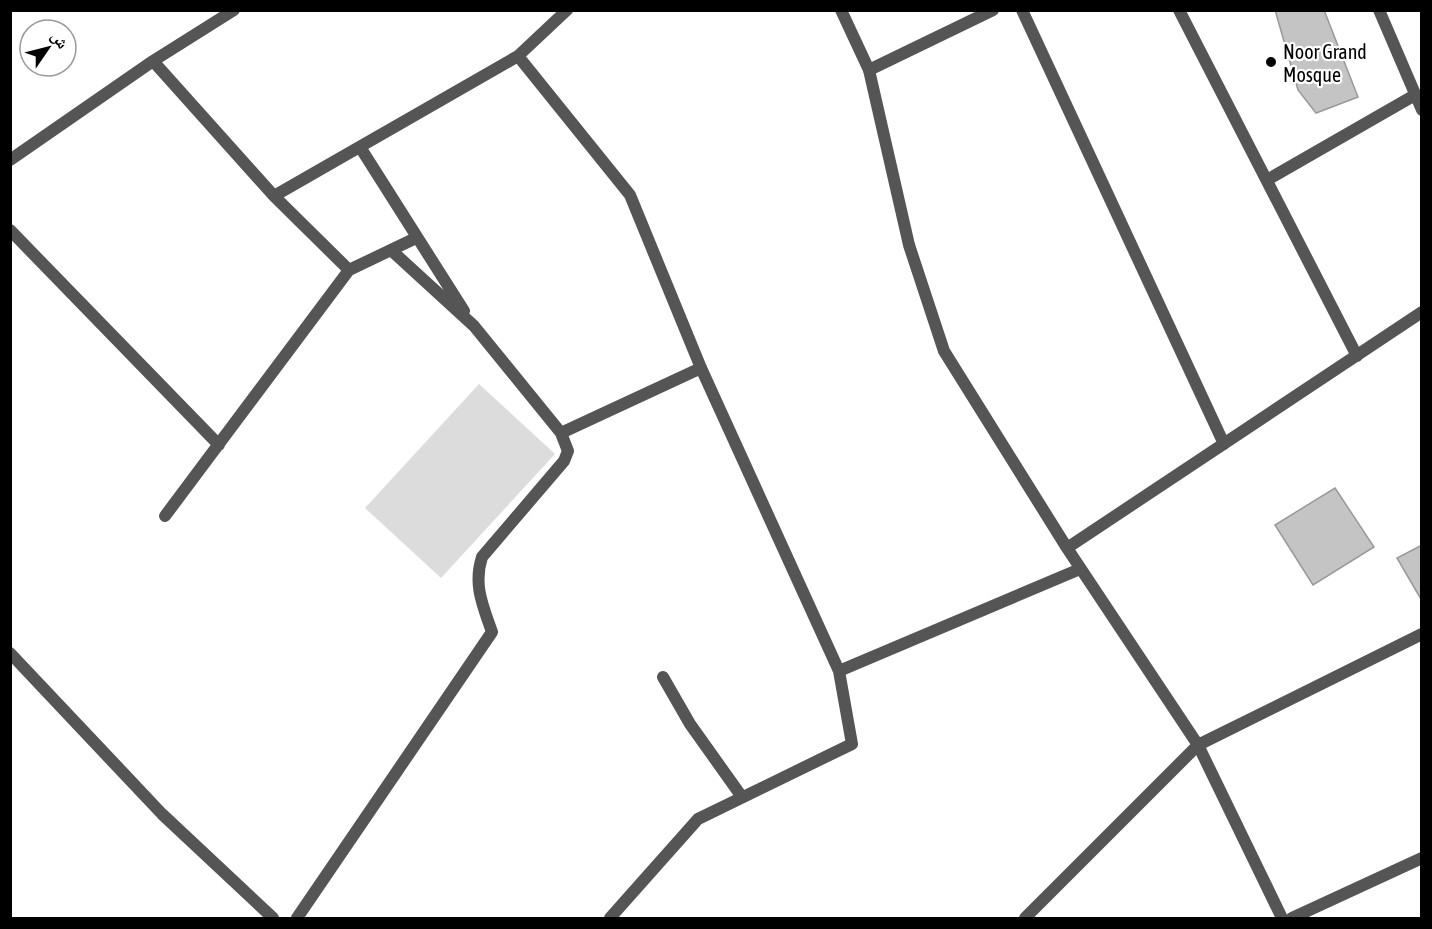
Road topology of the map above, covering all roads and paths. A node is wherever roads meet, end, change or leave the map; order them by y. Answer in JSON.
{"nodes":[{"id":1,"x":234,"y":10,"type":"edge"},
{"id":2,"x":567,"y":10,"type":"edge"},
{"id":3,"x":840,"y":10,"type":"edge"},
{"id":4,"x":993,"y":10,"type":"edge"},
{"id":5,"x":1022,"y":10,"type":"edge"},
{"id":6,"x":1179,"y":10,"type":"edge"},
{"id":7,"x":1379,"y":10,"type":"edge"},
{"id":8,"x":518,"y":56,"type":"junction"},
{"id":9,"x":153,"y":61,"type":"junction"},
{"id":10,"x":869,"y":70,"type":"junction"},
{"id":11,"x":1415,"y":95,"type":"junction"},
{"id":12,"x":1422,"y":110,"type":"edge"},
{"id":13,"x":360,"y":147,"type":"junction"},
{"id":14,"x":10,"y":160,"type":"edge"},
{"id":15,"x":1267,"y":180,"type":"junction"},
{"id":16,"x":274,"y":196,"type":"junction"},
{"id":17,"x":10,"y":230,"type":"edge"},
{"id":18,"x":416,"y":238,"type":"junction"},
{"id":19,"x":391,"y":250,"type":"junction"},
{"id":20,"x":349,"y":270,"type":"junction"},
{"id":21,"x":1422,"y":312,"type":"edge"},
{"id":22,"x":474,"y":326,"type":"junction"},
{"id":23,"x":1357,"y":356,"type":"junction"},
{"id":24,"x":701,"y":368,"type":"junction"},
{"id":25,"x":561,"y":433,"type":"junction"},
{"id":26,"x":1224,"y":444,"type":"junction"},
{"id":27,"x":219,"y":445,"type":"junction"},
{"id":28,"x":165,"y":516,"type":"dead end"},
{"id":29,"x":1067,"y":548,"type":"junction"},
{"id":30,"x":1080,"y":569,"type":"junction"},
{"id":31,"x":1422,"y":634,"type":"edge"},
{"id":32,"x":10,"y":653,"type":"edge"},
{"id":33,"x":839,"y":671,"type":"junction"},
{"id":34,"x":663,"y":677,"type":"dead end"},
{"id":35,"x":1198,"y":745,"type":"junction"},
{"id":36,"x":742,"y":797,"type":"junction"},
{"id":37,"x":1422,"y":858,"type":"edge"},
{"id":38,"x":273,"y":918,"type":"edge"},
{"id":39,"x":297,"y":918,"type":"edge"},
{"id":40,"x":610,"y":918,"type":"edge"},
{"id":41,"x":1025,"y":918,"type":"edge"},
{"id":42,"x":1282,"y":918,"type":"edge"},
{"id":43,"x":1292,"y":918,"type":"edge"}],
"edges":[{"from":1,"to":9,"type":"street"},
{"from":2,"to":8,"type":"street"},
{"from":3,"to":10,"type":"street"},
{"from":4,"to":10,"type":"street"},
{"from":5,"to":26,"type":"street"},
{"from":6,"to":15,"type":"street"},
{"from":7,"to":11,"type":"street"},
{"from":8,"to":13,"type":"street"},
{"from":8,"to":24,"type":"street"},
{"from":9,"to":14,"type":"street"},
{"from":9,"to":16,"type":"street"},
{"from":10,"to":29,"type":"street"},
{"from":11,"to":12,"type":"street"},
{"from":11,"to":15,"type":"street"},
{"from":13,"to":16,"type":"street"},
{"from":13,"to":18,"type":"street"},
{"from":15,"to":23,"type":"street"},
{"from":16,"to":20,"type":"street"},
{"from":17,"to":27,"type":"street"},
{"from":18,"to":19,"type":"street"},
{"from":18,"to":22,"type":"street"},
{"from":19,"to":20,"type":"street"},
{"from":19,"to":22,"type":"street"},
{"from":20,"to":27,"type":"street"},
{"from":21,"to":23,"type":"street"},
{"from":22,"to":25,"type":"street"},
{"from":23,"to":26,"type":"street"},
{"from":24,"to":25,"type":"street"},
{"from":24,"to":33,"type":"street"},
{"from":25,"to":39,"type":"street"},
{"from":26,"to":29,"type":"street"},
{"from":27,"to":28,"type":"street"},
{"from":29,"to":30,"type":"street"},
{"from":30,"to":33,"type":"street"},
{"from":30,"to":35,"type":"street"},
{"from":31,"to":35,"type":"street"},
{"from":32,"to":38,"type":"street"},
{"from":33,"to":36,"type":"street"},
{"from":34,"to":36,"type":"street"},
{"from":35,"to":41,"type":"street"},
{"from":35,"to":42,"type":"street"},
{"from":36,"to":40,"type":"street"},
{"from":37,"to":43,"type":"street"}]}
